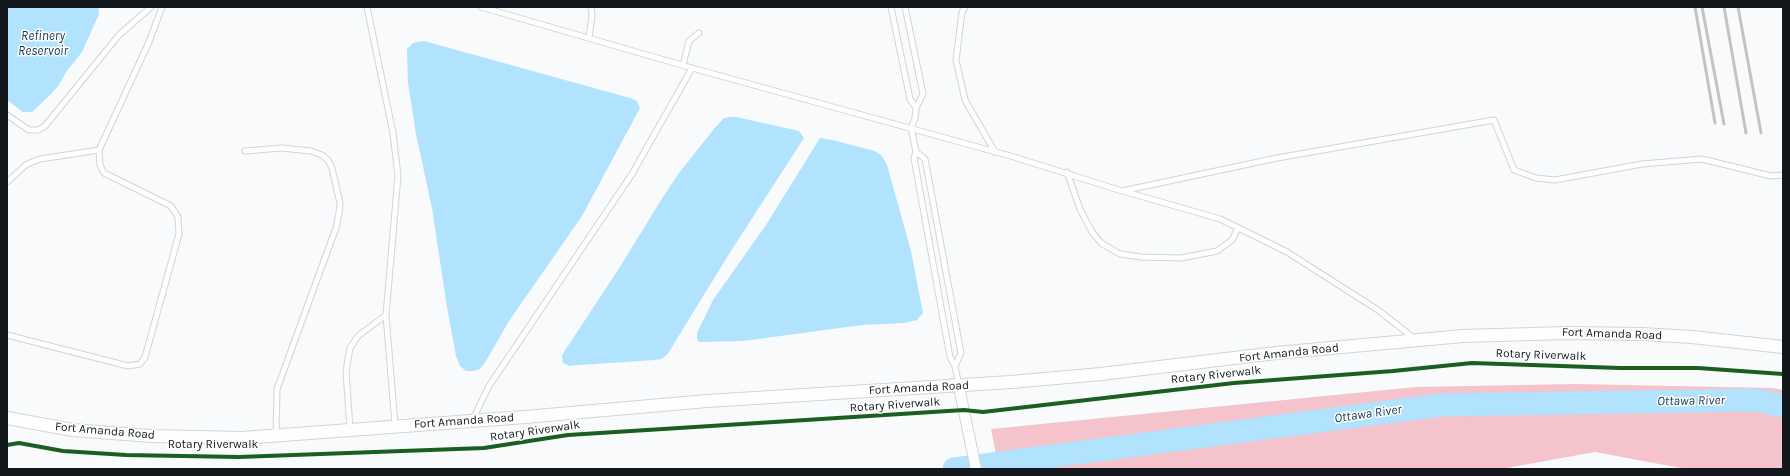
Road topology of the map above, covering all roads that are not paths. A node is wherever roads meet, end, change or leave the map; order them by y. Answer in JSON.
{"nodes":[{"id":1,"x":151,"y":7,"type":"edge"},
{"id":2,"x":162,"y":7,"type":"edge"},
{"id":3,"x":367,"y":7,"type":"edge"},
{"id":4,"x":481,"y":7,"type":"edge"},
{"id":5,"x":591,"y":7,"type":"edge"},
{"id":6,"x":890,"y":7,"type":"edge"},
{"id":7,"x":906,"y":7,"type":"edge"},
{"id":8,"x":966,"y":7,"type":"edge"},
{"id":9,"x":699,"y":33,"type":"dead end"},
{"id":10,"x":588,"y":38,"type":"junction"},
{"id":11,"x":683,"y":65,"type":"junction"},
{"id":12,"x":692,"y":68,"type":"junction"},
{"id":13,"x":916,"y":108,"type":"junction"},
{"id":14,"x":7,"y":115,"type":"edge"},
{"id":15,"x":911,"y":128,"type":"junction"},
{"id":16,"x":99,"y":150,"type":"junction"},
{"id":17,"x":245,"y":151,"type":"dead end"},
{"id":18,"x":916,"y":152,"type":"junction"},
{"id":19,"x":995,"y":152,"type":"junction"},
{"id":20,"x":1067,"y":172,"type":"junction"},
{"id":21,"x":1783,"y":175,"type":"edge"},
{"id":22,"x":7,"y":182,"type":"edge"},
{"id":23,"x":1122,"y":191,"type":"junction"},
{"id":24,"x":1238,"y":228,"type":"junction"},
{"id":25,"x":386,"y":315,"type":"junction"},
{"id":26,"x":7,"y":335,"type":"edge"},
{"id":27,"x":1417,"y":340,"type":"junction"},
{"id":28,"x":1783,"y":347,"type":"edge"},
{"id":29,"x":956,"y":366,"type":"junction"},
{"id":30,"x":959,"y":387,"type":"junction"},
{"id":31,"x":7,"y":418,"type":"edge"},
{"id":32,"x":472,"y":420,"type":"junction"},
{"id":33,"x":395,"y":425,"type":"junction"},
{"id":34,"x":350,"y":429,"type":"junction"},
{"id":35,"x":276,"y":435,"type":"junction"},
{"id":36,"x":976,"y":469,"type":"edge"}],
"edges":[{"from":1,"to":14,"type":"lane"},
{"from":2,"to":16,"type":"lane"},
{"from":3,"to":25,"type":"lane"},
{"from":4,"to":10,"type":"lane"},
{"from":5,"to":10,"type":"lane"},
{"from":6,"to":13,"type":"lane"},
{"from":7,"to":13,"type":"lane"},
{"from":8,"to":19,"type":"lane"},
{"from":9,"to":11,"type":"lane"},
{"from":10,"to":11,"type":"lane"},
{"from":11,"to":12,"type":"lane"},
{"from":12,"to":15,"type":"lane"},
{"from":12,"to":32,"type":"lane"},
{"from":13,"to":15,"type":"lane"},
{"from":15,"to":18,"type":"lane"},
{"from":15,"to":19,"type":"lane"},
{"from":16,"to":22,"type":"lane"},
{"from":16,"to":26,"type":"lane"},
{"from":17,"to":35,"type":"lane"},
{"from":18,"to":29,"type":"lane"},
{"from":18,"to":29,"type":"lane"},
{"from":19,"to":20,"type":"lane"},
{"from":20,"to":23,"type":"lane"},
{"from":20,"to":24,"type":"lane"},
{"from":21,"to":23,"type":"lane"},
{"from":23,"to":24,"type":"lane"},
{"from":24,"to":27,"type":"lane"},
{"from":25,"to":33,"type":"lane"},
{"from":25,"to":34,"type":"lane"},
{"from":27,"to":28,"type":"street","name":"Fort Amanda Road"},
{"from":27,"to":30,"type":"street","name":"Fort Amanda Road"},
{"from":29,"to":30,"type":"lane"},
{"from":30,"to":32,"type":"street","name":"Fort Amanda Road"},
{"from":30,"to":36,"type":"street"},
{"from":31,"to":35,"type":"street","name":"Fort Amanda Road"},
{"from":32,"to":33,"type":"street","name":"Fort Amanda Road"},
{"from":33,"to":34,"type":"street","name":"Fort Amanda Road"},
{"from":34,"to":35,"type":"street","name":"Fort Amanda Road"}]}
